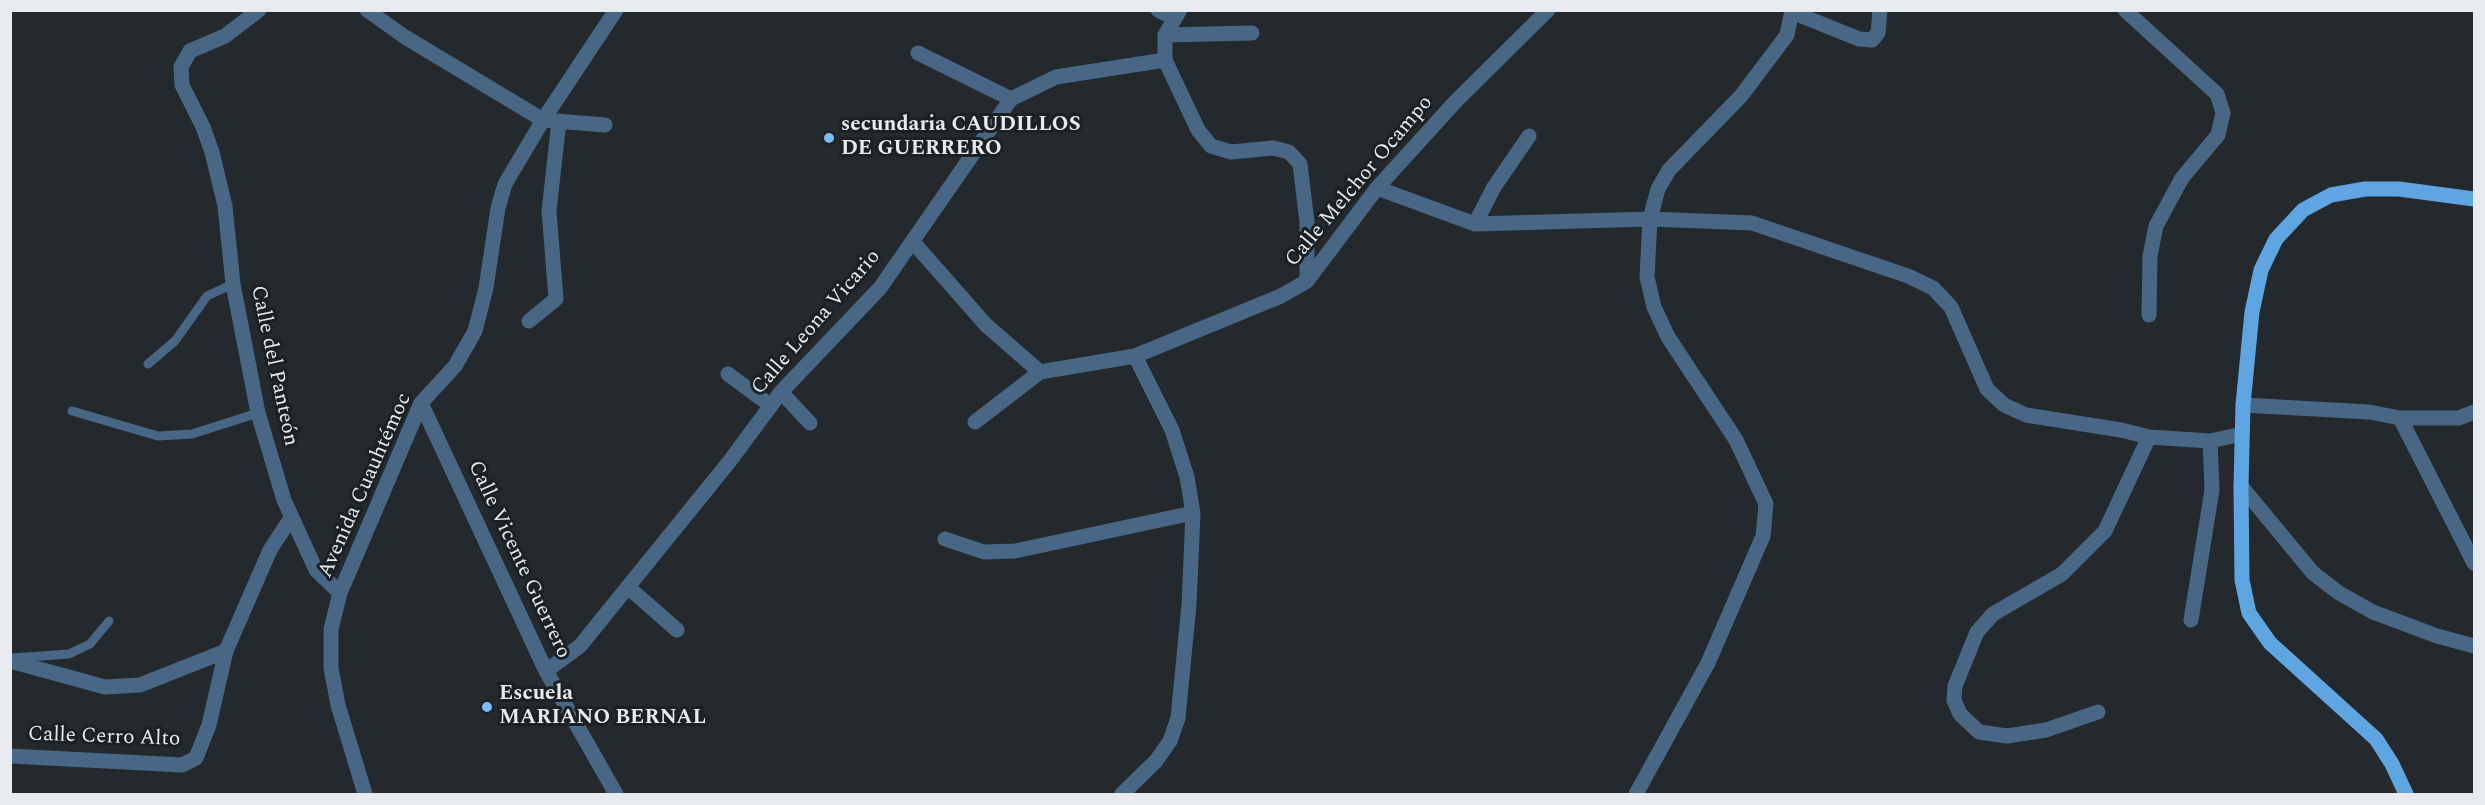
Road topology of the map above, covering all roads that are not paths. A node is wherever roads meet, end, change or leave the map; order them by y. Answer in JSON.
{"nodes":[{"id":1,"x":259,"y":10,"type":"edge"},
{"id":2,"x":367,"y":10,"type":"edge"},
{"id":3,"x":616,"y":10,"type":"edge"},
{"id":4,"x":1158,"y":10,"type":"edge"},
{"id":5,"x":1548,"y":10,"type":"edge"},
{"id":6,"x":1880,"y":10,"type":"edge"},
{"id":7,"x":2125,"y":10,"type":"edge"},
{"id":8,"x":1792,"y":11,"type":"edge"},
{"id":9,"x":1177,"y":14,"type":"edge"},
{"id":10,"x":1252,"y":33,"type":"dead end"},
{"id":11,"x":1165,"y":35,"type":"junction"},
{"id":12,"x":918,"y":53,"type":"dead end"},
{"id":13,"x":1165,"y":60,"type":"junction"},
{"id":14,"x":1011,"y":99,"type":"junction"},
{"id":15,"x":551,"y":121,"type":"junction"},
{"id":16,"x":605,"y":125,"type":"dead end"},
{"id":17,"x":1529,"y":135,"type":"dead end"},
{"id":18,"x":1377,"y":188,"type":"junction"},
{"id":19,"x":2475,"y":199,"type":"edge"},
{"id":20,"x":1650,"y":219,"type":"junction"},
{"id":21,"x":1475,"y":224,"type":"junction"},
{"id":22,"x":913,"y":242,"type":"junction"},
{"id":23,"x":1307,"y":281,"type":"junction"},
{"id":24,"x":233,"y":284,"type":"junction"},
{"id":25,"x":2149,"y":315,"type":"dead end"},
{"id":26,"x":529,"y":321,"type":"dead end"},
{"id":27,"x":1135,"y":356,"type":"junction"},
{"id":28,"x":148,"y":364,"type":"dead end"},
{"id":29,"x":1040,"y":372,"type":"junction"},
{"id":30,"x":728,"y":374,"type":"dead end"},
{"id":31,"x":781,"y":392,"type":"junction"},
{"id":32,"x":421,"y":404,"type":"junction"},
{"id":33,"x":2243,"y":405,"type":"junction"},
{"id":34,"x":771,"y":406,"type":"junction"},
{"id":35,"x":72,"y":411,"type":"dead end"},
{"id":36,"x":2475,"y":412,"type":"edge"},
{"id":37,"x":258,"y":413,"type":"junction"},
{"id":38,"x":2400,"y":418,"type":"junction"},
{"id":39,"x":975,"y":422,"type":"dead end"},
{"id":40,"x":810,"y":423,"type":"dead end"},
{"id":41,"x":2242,"y":434,"type":"junction"},
{"id":42,"x":2149,"y":437,"type":"junction"},
{"id":43,"x":2210,"y":441,"type":"junction"},
{"id":44,"x":2241,"y":486,"type":"junction"},
{"id":45,"x":1193,"y":513,"type":"junction"},
{"id":46,"x":291,"y":518,"type":"junction"},
{"id":47,"x":945,"y":539,"type":"dead end"},
{"id":48,"x":2475,"y":563,"type":"edge"},
{"id":49,"x":629,"y":588,"type":"junction"},
{"id":50,"x":340,"y":593,"type":"junction"},
{"id":51,"x":2191,"y":620,"type":"dead end"},
{"id":52,"x":109,"y":621,"type":"dead end"},
{"id":53,"x":677,"y":630,"type":"dead end"},
{"id":54,"x":2475,"y":646,"type":"edge"},
{"id":55,"x":225,"y":651,"type":"junction"},
{"id":56,"x":10,"y":659,"type":"edge"},
{"id":57,"x":546,"y":671,"type":"junction"},
{"id":58,"x":2098,"y":712,"type":"dead end"},
{"id":59,"x":10,"y":756,"type":"edge"},
{"id":60,"x":365,"y":795,"type":"edge"},
{"id":61,"x":616,"y":795,"type":"edge"},
{"id":62,"x":1122,"y":795,"type":"edge"},
{"id":63,"x":1636,"y":795,"type":"edge"},
{"id":64,"x":2406,"y":795,"type":"edge"}],
"edges":[{"from":1,"to":24,"type":"street","name":"Calle del Panteón"},
{"from":2,"to":15,"type":"street"},
{"from":3,"to":15,"type":"street","name":"Avenida Cuauhtémoc"},
{"from":4,"to":9,"type":"street"},
{"from":5,"to":18,"type":"street","name":"Calle Melchor Ocampo"},
{"from":6,"to":8,"type":"street"},
{"from":7,"to":25,"type":"street"},
{"from":8,"to":20,"type":"street"},
{"from":9,"to":11,"type":"street"},
{"from":10,"to":11,"type":"street"},
{"from":11,"to":13,"type":"street"},
{"from":12,"to":14,"type":"street"},
{"from":13,"to":14,"type":"street","name":"Calle Leona Vicario"},
{"from":13,"to":23,"type":"street"},
{"from":14,"to":22,"type":"street","name":"Calle Leona Vicario"},
{"from":15,"to":16,"type":"street"},
{"from":15,"to":26,"type":"street"},
{"from":15,"to":32,"type":"street","name":"Avenida Cuauhtémoc"},
{"from":17,"to":21,"type":"street"},
{"from":18,"to":21,"type":"street"},
{"from":18,"to":23,"type":"street","name":"Calle Melchor Ocampo"},
{"from":19,"to":33,"type":"main road"},
{"from":20,"to":21,"type":"street"},
{"from":20,"to":42,"type":"street"},
{"from":20,"to":63,"type":"street"},
{"from":22,"to":29,"type":"street"},
{"from":22,"to":31,"type":"street","name":"Calle Leona Vicario"},
{"from":23,"to":27,"type":"street","name":"Calle Melchor Ocampo"},
{"from":24,"to":28,"type":"lane"},
{"from":24,"to":37,"type":"street","name":"Calle del Panteón"},
{"from":27,"to":29,"type":"street","name":"Calle Melchor Ocampo"},
{"from":27,"to":45,"type":"street"},
{"from":29,"to":39,"type":"street"},
{"from":30,"to":34,"type":"street"},
{"from":31,"to":34,"type":"street","name":"Calle Leona Vicario"},
{"from":31,"to":40,"type":"street"},
{"from":32,"to":50,"type":"street","name":"Avenida Cuauhtémoc"},
{"from":32,"to":57,"type":"street","name":"Calle Vicente Guerrero"},
{"from":33,"to":38,"type":"street"},
{"from":33,"to":41,"type":"main road"},
{"from":34,"to":49,"type":"street","name":"Calle Leona Vicario"},
{"from":35,"to":37,"type":"lane"},
{"from":36,"to":38,"type":"street"},
{"from":37,"to":46,"type":"street","name":"Calle del Panteón"},
{"from":38,"to":48,"type":"street"},
{"from":41,"to":43,"type":"street"},
{"from":41,"to":44,"type":"main road"},
{"from":42,"to":43,"type":"street"},
{"from":42,"to":58,"type":"street"},
{"from":43,"to":51,"type":"street"},
{"from":44,"to":54,"type":"street"},
{"from":44,"to":64,"type":"main road"},
{"from":45,"to":47,"type":"street"},
{"from":45,"to":62,"type":"street"},
{"from":46,"to":50,"type":"street","name":"Calle del Panteón"},
{"from":46,"to":55,"type":"street"},
{"from":49,"to":53,"type":"street"},
{"from":49,"to":57,"type":"street","name":"Calle Leona Vicario"},
{"from":50,"to":60,"type":"street","name":"Avenida Cuauhtémoc"},
{"from":52,"to":56,"type":"lane"},
{"from":55,"to":56,"type":"street"},
{"from":55,"to":59,"type":"street","name":"Calle Cerro Alto"},
{"from":57,"to":61,"type":"street","name":"Calle Vicente Guerrero"}]}
